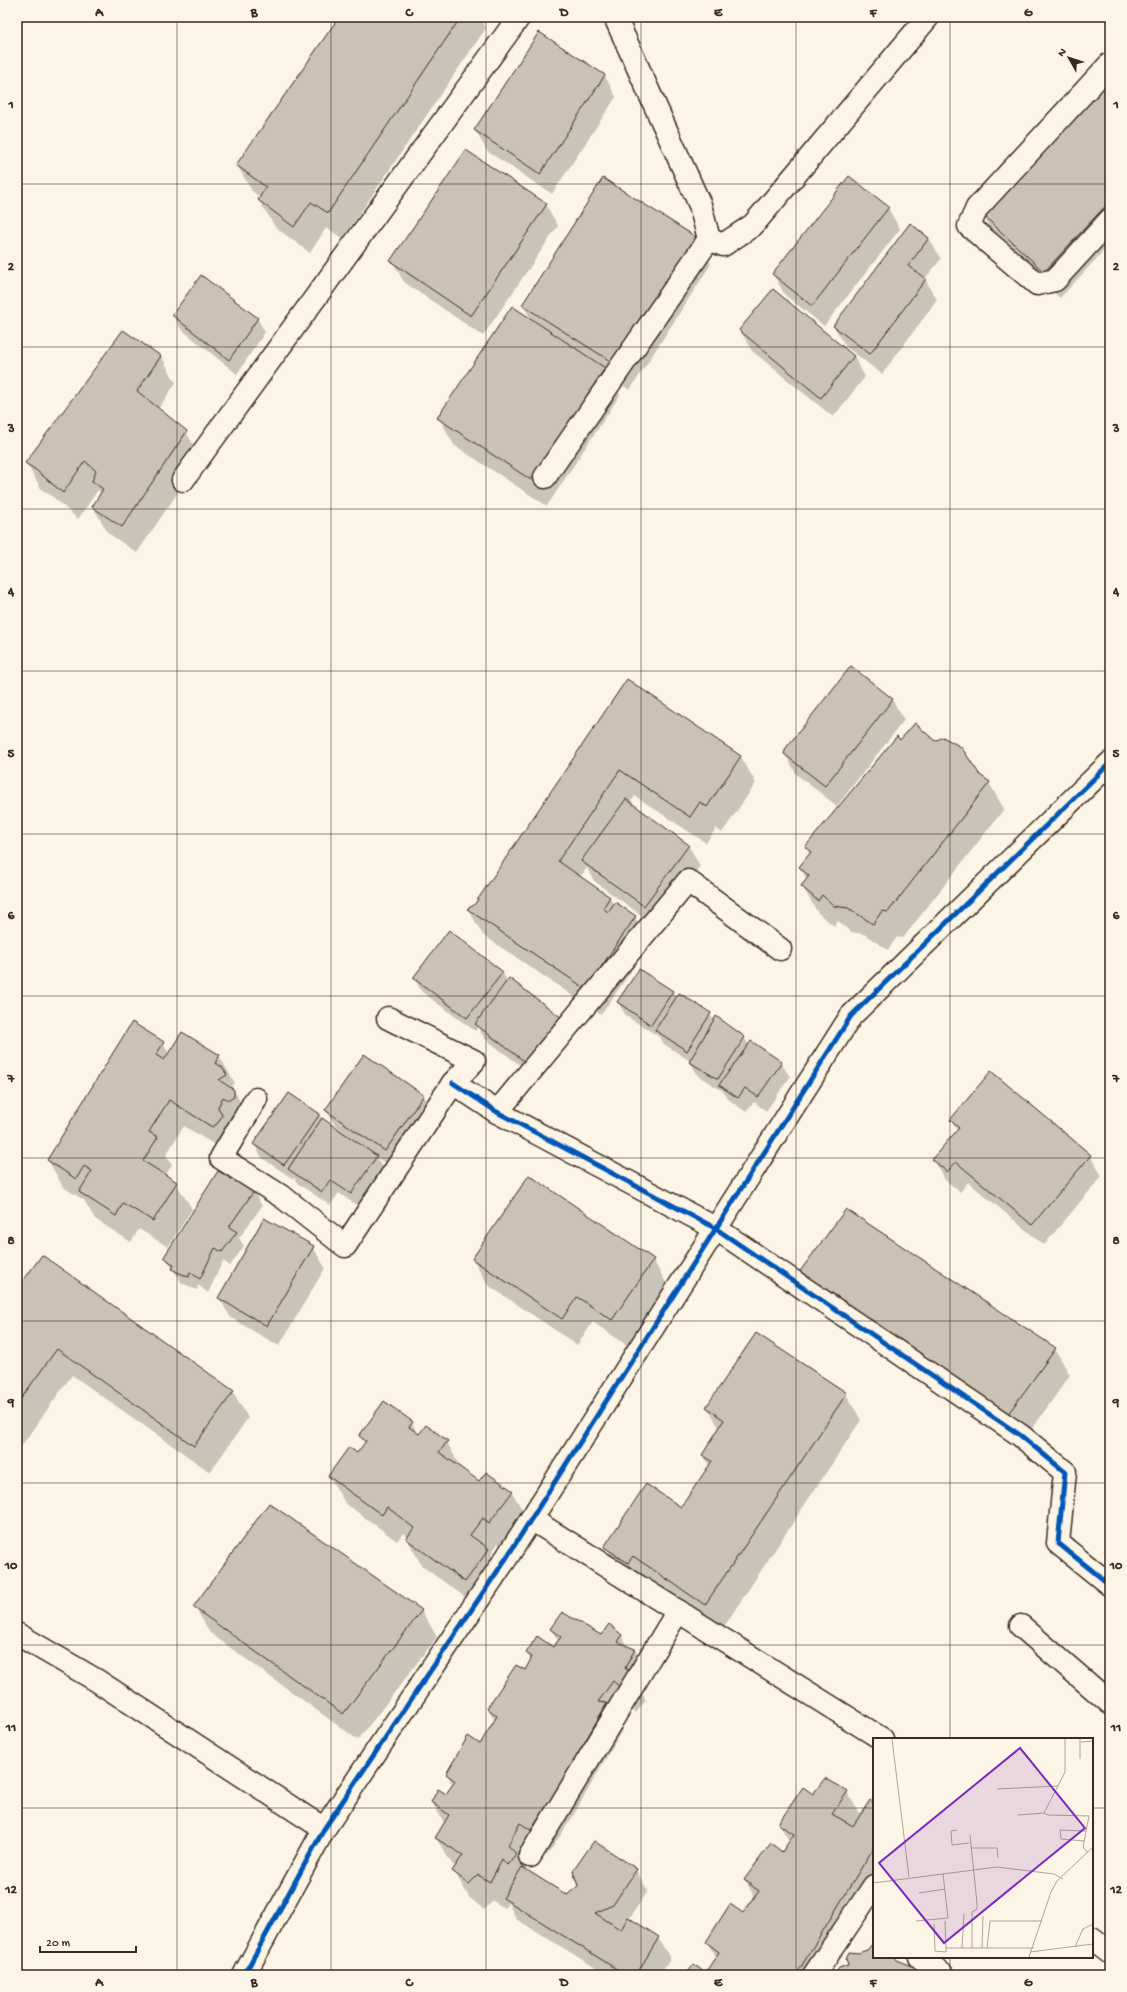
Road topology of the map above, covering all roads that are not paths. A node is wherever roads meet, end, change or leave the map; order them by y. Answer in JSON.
{"nodes":[{"id":1,"x":519,"y":17,"type":"edge"},
{"id":2,"x":615,"y":17,"type":"edge"},
{"id":3,"x":928,"y":17,"type":"edge"},
{"id":4,"x":1110,"y":64,"type":"edge"},
{"id":5,"x":1110,"y":220,"type":"edge"},
{"id":6,"x":709,"y":239,"type":"junction"},
{"id":7,"x":545,"y":477,"type":"dead end"},
{"id":8,"x":183,"y":480,"type":"dead end"},
{"id":9,"x":1110,"y":763,"type":"edge"},
{"id":10,"x":780,"y":949,"type":"dead end"},
{"id":11,"x":388,"y":1018,"type":"dead end"},
{"id":12,"x":453,"y":1083,"type":"junction"},
{"id":13,"x":256,"y":1099,"type":"dead end"},
{"id":14,"x":497,"y":1112,"type":"junction"},
{"id":15,"x":714,"y":1228,"type":"junction"},
{"id":16,"x":531,"y":1519,"type":"junction"},
{"id":17,"x":1110,"y":1585,"type":"edge"},
{"id":18,"x":678,"y":1611,"type":"junction"},
{"id":19,"x":1021,"y":1626,"type":"dead end"},
{"id":20,"x":17,"y":1634,"type":"edge"},
{"id":21,"x":1110,"y":1703,"type":"edge"},
{"id":22,"x":880,"y":1738,"type":"edge"},
{"id":23,"x":324,"y":1829,"type":"junction"},
{"id":24,"x":530,"y":1856,"type":"dead end"},
{"id":25,"x":873,"y":1887,"type":"edge"},
{"id":26,"x":1093,"y":1939,"type":"edge"},
{"id":27,"x":1110,"y":1952,"type":"edge"},
{"id":28,"x":921,"y":1958,"type":"edge"},
{"id":29,"x":244,"y":1975,"type":"edge"},
{"id":30,"x":814,"y":1975,"type":"edge"},
{"id":31,"x":943,"y":1975,"type":"edge"}],
"edges":[{"from":1,"to":8,"type":"street"},
{"from":2,"to":6,"type":"street"},
{"from":3,"to":6,"type":"street"},
{"from":4,"to":5,"type":"street"},
{"from":6,"to":7,"type":"street"},
{"from":9,"to":15,"type":"street"},
{"from":10,"to":14,"type":"street"},
{"from":11,"to":12,"type":"street"},
{"from":12,"to":13,"type":"street"},
{"from":12,"to":14,"type":"street"},
{"from":14,"to":15,"type":"street"},
{"from":15,"to":16,"type":"street"},
{"from":15,"to":17,"type":"street"},
{"from":16,"to":18,"type":"street"},
{"from":16,"to":23,"type":"street"},
{"from":18,"to":22,"type":"street"},
{"from":18,"to":24,"type":"street"},
{"from":19,"to":21,"type":"street"},
{"from":20,"to":23,"type":"street"},
{"from":23,"to":29,"type":"street"},
{"from":25,"to":30,"type":"street"},
{"from":26,"to":27,"type":"street"},
{"from":28,"to":31,"type":"street"}]}
